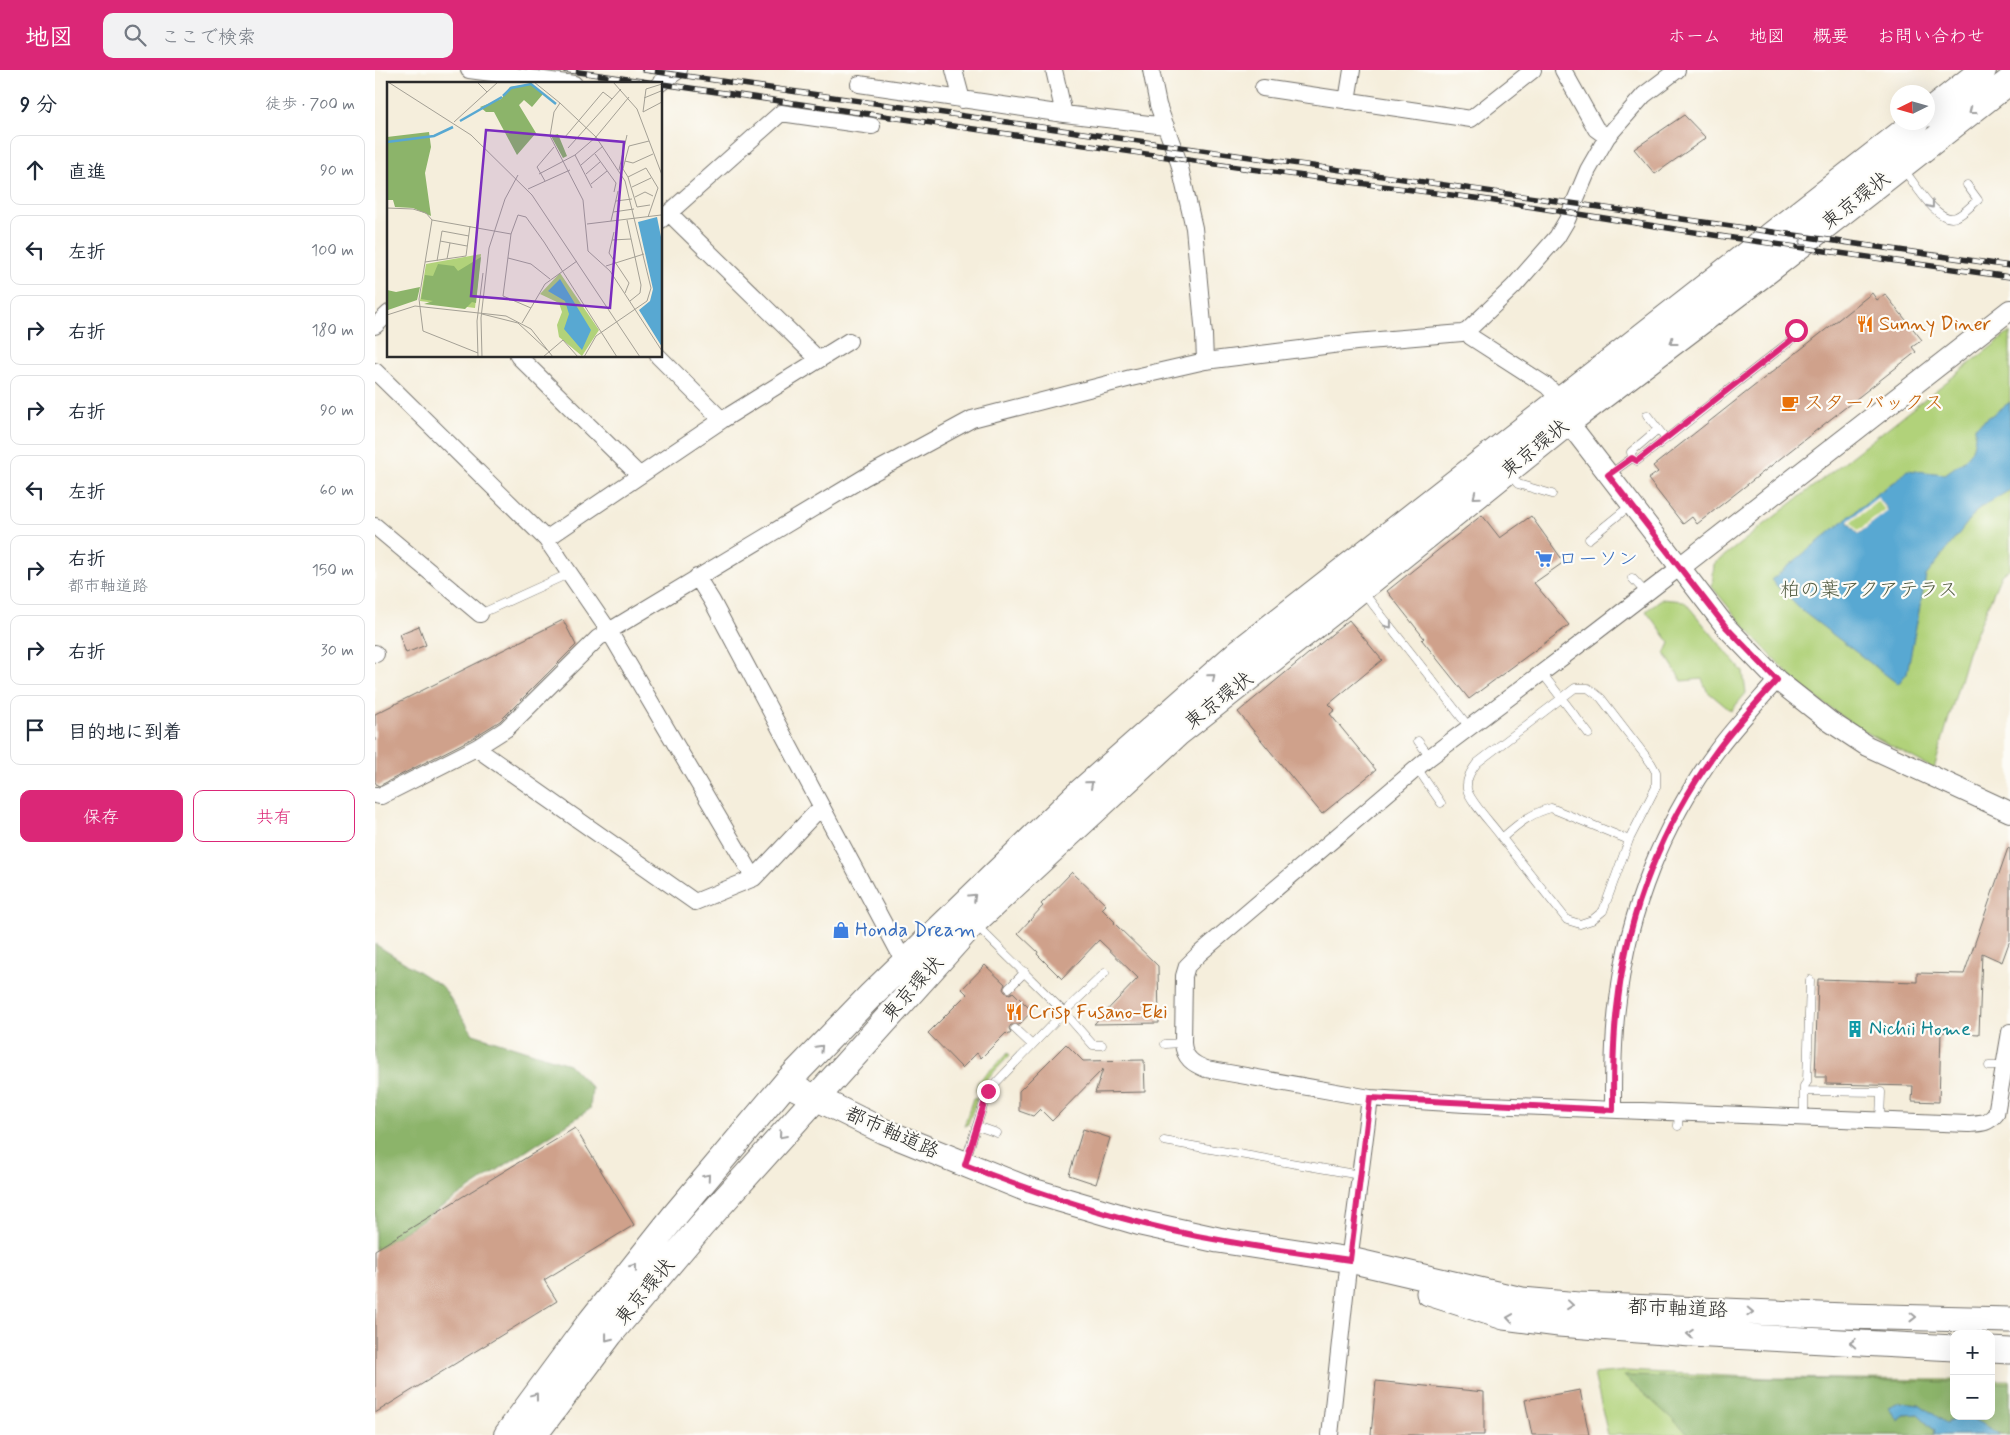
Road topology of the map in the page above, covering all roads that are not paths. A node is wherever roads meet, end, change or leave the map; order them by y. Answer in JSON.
{"nodes":[{"id":1,"x":469,"y":70,"type":"edge"},
{"id":2,"x":679,"y":70,"type":"edge"},
{"id":3,"x":954,"y":70,"type":"edge"},
{"id":4,"x":1054,"y":70,"type":"edge"},
{"id":5,"x":1151,"y":70,"type":"edge"},
{"id":6,"x":1352,"y":70,"type":"edge"},
{"id":7,"x":1533,"y":70,"type":"edge"},
{"id":8,"x":1563,"y":70,"type":"edge"},
{"id":9,"x":1677,"y":70,"type":"edge"},
{"id":10,"x":1983,"y":70,"type":"edge"},
{"id":11,"x":2010,"y":80,"type":"edge"},
{"id":12,"x":559,"y":82,"type":"edge"},
{"id":13,"x":662,"y":82,"type":"edge"},
{"id":14,"x":859,"y":84,"type":"dead end"},
{"id":15,"x":1263,"y":88,"type":"dead end"},
{"id":16,"x":961,"y":100,"type":"junction"},
{"id":17,"x":1347,"y":101,"type":"junction"},
{"id":18,"x":1935,"y":108,"type":"edge"},
{"id":19,"x":1064,"y":114,"type":"junction"},
{"id":20,"x":872,"y":126,"type":"dead end"},
{"id":21,"x":1166,"y":126,"type":"junction"},
{"id":22,"x":1906,"y":130,"type":"edge"},
{"id":23,"x":1607,"y":137,"type":"junction"},
{"id":24,"x":1901,"y":166,"type":"junction"},
{"id":25,"x":1967,"y":185,"type":"dead end"},
{"id":26,"x":665,"y":216,"type":"edge"},
{"id":27,"x":2010,"y":310,"type":"edge"},
{"id":28,"x":387,"y":315,"type":"edge"},
{"id":29,"x":375,"y":326,"type":"edge"},
{"id":30,"x":1796,"y":330,"type":"dead end"},
{"id":31,"x":1467,"y":331,"type":"junction"},
{"id":32,"x":849,"y":341,"type":"dead end"},
{"id":33,"x":520,"y":358,"type":"edge"},
{"id":34,"x":660,"y":358,"type":"edge"},
{"id":35,"x":817,"y":359,"type":"junction"},
{"id":36,"x":1205,"y":362,"type":"junction"},
{"id":37,"x":375,"y":371,"type":"edge"},
{"id":38,"x":1564,"y":411,"type":"junction"},
{"id":39,"x":1647,"y":415,"type":"dead end"},
{"id":40,"x":722,"y":420,"type":"junction"},
{"id":41,"x":1658,"y":429,"type":"junction"},
{"id":42,"x":1666,"y":438,"type":"junction"},
{"id":43,"x":1632,"y":458,"type":"junction"},
{"id":44,"x":1507,"y":472,"type":"junction"},
{"id":45,"x":639,"y":475,"type":"junction"},
{"id":46,"x":1608,"y":475,"type":"junction"},
{"id":47,"x":1552,"y":494,"type":"dead end"},
{"id":48,"x":1631,"y":505,"type":"junction"},
{"id":49,"x":375,"y":526,"type":"edge"},
{"id":50,"x":545,"y":539,"type":"junction"},
{"id":51,"x":1589,"y":539,"type":"dead end"},
{"id":52,"x":1679,"y":568,"type":"junction"},
{"id":53,"x":568,"y":574,"type":"junction"},
{"id":54,"x":697,"y":577,"type":"junction"},
{"id":55,"x":1632,"y":578,"type":"dead end"},
{"id":56,"x":1361,"y":589,"type":"junction"},
{"id":57,"x":1646,"y":594,"type":"junction"},
{"id":58,"x":480,"y":614,"type":"joint"},
{"id":59,"x":609,"y":630,"type":"junction"},
{"id":60,"x":1542,"y":673,"type":"junction"},
{"id":61,"x":1777,"y":680,"type":"junction"},
{"id":62,"x":1561,"y":698,"type":"junction"},
{"id":63,"x":1469,"y":727,"type":"junction"},
{"id":64,"x":1589,"y":734,"type":"dead end"},
{"id":65,"x":1418,"y":741,"type":"dead end"},
{"id":66,"x":476,"y":748,"type":"junction"},
{"id":67,"x":1430,"y":757,"type":"junction"},
{"id":68,"x":1417,"y":768,"type":"junction"},
{"id":69,"x":375,"y":796,"type":"edge"},
{"id":70,"x":1441,"y":803,"type":"dead end"},
{"id":71,"x":821,"y":807,"type":"junction"},
{"id":72,"x":2010,"y":812,"type":"edge"},
{"id":73,"x":1503,"y":838,"type":"junction"},
{"id":74,"x":1629,"y":840,"type":"junction"},
{"id":75,"x":755,"y":878,"type":"junction"},
{"id":76,"x":973,"y":923,"type":"junction"},
{"id":77,"x":905,"y":962,"type":"junction"},
{"id":78,"x":1025,"y":972,"type":"junction"},
{"id":79,"x":1105,"y":973,"type":"dead end"},
{"id":80,"x":1810,"y":980,"type":"dead end"},
{"id":81,"x":915,"y":987,"type":"junction"},
{"id":82,"x":1009,"y":988,"type":"dead end"},
{"id":83,"x":1064,"y":1012,"type":"junction"},
{"id":84,"x":1015,"y":1029,"type":"dead end"},
{"id":85,"x":2010,"y":1032,"type":"edge"},
{"id":86,"x":1183,"y":1043,"type":"junction"},
{"id":87,"x":1165,"y":1044,"type":"dead end"},
{"id":88,"x":1032,"y":1045,"type":"junction"},
{"id":89,"x":1102,"y":1045,"type":"dead end"},
{"id":90,"x":786,"y":1083,"type":"junction"},
{"id":91,"x":1804,"y":1091,"type":"junction"},
{"id":92,"x":814,"y":1098,"type":"junction"},
{"id":93,"x":1370,"y":1098,"type":"junction"},
{"id":94,"x":1613,"y":1110,"type":"junction"},
{"id":95,"x":1804,"y":1117,"type":"junction"},
{"id":96,"x":1880,"y":1120,"type":"junction"},
{"id":97,"x":977,"y":1126,"type":"junction"},
{"id":98,"x":997,"y":1133,"type":"dead end"},
{"id":99,"x":1164,"y":1141,"type":"dead end"},
{"id":100,"x":965,"y":1165,"type":"junction"},
{"id":101,"x":1361,"y":1175,"type":"junction"},
{"id":102,"x":1350,"y":1260,"type":"junction"},
{"id":103,"x":2010,"y":1320,"type":"edge"},
{"id":104,"x":1950,"y":1348,"type":"edge"},
{"id":105,"x":1995,"y":1350,"type":"edge"},
{"id":106,"x":2010,"y":1351,"type":"edge"},
{"id":107,"x":507,"y":1435,"type":"edge"},
{"id":108,"x":535,"y":1435,"type":"edge"},
{"id":109,"x":1330,"y":1435,"type":"edge"}],
"edges":[{"from":1,"to":12,"type":"street"},
{"from":2,"to":13,"type":"street"},
{"from":3,"to":16,"type":"street"},
{"from":4,"to":19,"type":"street"},
{"from":5,"to":21,"type":"street"},
{"from":6,"to":17,"type":"street"},
{"from":7,"to":17,"type":"street"},
{"from":8,"to":23,"type":"street"},
{"from":9,"to":23,"type":"street"},
{"from":10,"to":18,"type":"highway"},
{"from":11,"to":24,"type":"highway","name":"東京環状","one_way":true},
{"from":14,"to":16,"type":"street"},
{"from":15,"to":17,"type":"street"},
{"from":16,"to":19,"type":"street"},
{"from":19,"to":21,"type":"street"},
{"from":20,"to":26,"type":"street"},
{"from":21,"to":36,"type":"street"},
{"from":22,"to":38,"type":"highway","name":"東京環状"},
{"from":23,"to":31,"type":"street"},
{"from":24,"to":25,"type":"lane","one_way":true},
{"from":24,"to":38,"type":"highway","name":"東京環状","one_way":true},
{"from":26,"to":35,"type":"street"},
{"from":27,"to":52,"type":"street"},
{"from":28,"to":29,"type":"street"},
{"from":30,"to":42,"type":"lane"},
{"from":31,"to":36,"type":"street"},
{"from":31,"to":38,"type":"street"},
{"from":32,"to":35,"type":"street"},
{"from":33,"to":45,"type":"street"},
{"from":34,"to":40,"type":"street"},
{"from":35,"to":40,"type":"street"},
{"from":36,"to":54,"type":"street"},
{"from":37,"to":50,"type":"street"},
{"from":38,"to":44,"type":"highway","name":"東京環状"},
{"from":38,"to":46,"type":"street"},
{"from":77,"to":38,"type":"highway","name":"東京環状","one_way":true},
{"from":39,"to":41,"type":"lane"},
{"from":40,"to":45,"type":"street"},
{"from":41,"to":42,"type":"lane"},
{"from":41,"to":43,"type":"lane"},
{"from":42,"to":43,"type":"lane"},
{"from":43,"to":46,"type":"lane"},
{"from":44,"to":47,"type":"lane"},
{"from":44,"to":56,"type":"highway","name":"東京環状","one_way":true},
{"from":45,"to":50,"type":"street"},
{"from":46,"to":48,"type":"street"},
{"from":48,"to":51,"type":"lane"},
{"from":48,"to":52,"type":"street"},
{"from":49,"to":58,"type":"street"},
{"from":50,"to":53,"type":"street"},
{"from":52,"to":57,"type":"street"},
{"from":52,"to":61,"type":"street"},
{"from":53,"to":58,"type":"lane"},
{"from":53,"to":59,"type":"street"},
{"from":54,"to":59,"type":"street"},
{"from":54,"to":71,"type":"street"},
{"from":55,"to":57,"type":"lane"},
{"from":56,"to":63,"type":"lane","one_way":true},
{"from":56,"to":76,"type":"highway","name":"東京環状"},
{"from":57,"to":60,"type":"street"},
{"from":59,"to":66,"type":"street"},
{"from":59,"to":75,"type":"street"},
{"from":60,"to":62,"type":"lane"},
{"from":60,"to":63,"type":"street"},
{"from":61,"to":72,"type":"street"},
{"from":61,"to":94,"type":"street"},
{"from":62,"to":64,"type":"lane"},
{"from":62,"to":73,"type":"lane"},
{"from":62,"to":74,"type":"lane"},
{"from":63,"to":67,"type":"street"},
{"from":65,"to":67,"type":"lane"},
{"from":66,"to":69,"type":"street"},
{"from":66,"to":75,"type":"street"},
{"from":67,"to":68,"type":"street"},
{"from":68,"to":70,"type":"lane"},
{"from":68,"to":86,"type":"street"},
{"from":71,"to":75,"type":"street"},
{"from":71,"to":77,"type":"street"},
{"from":73,"to":74,"type":"lane"},
{"from":73,"to":74,"type":"lane"},
{"from":76,"to":78,"type":"lane"},
{"from":76,"to":81,"type":"highway","name":"東京環状"},
{"from":77,"to":81,"type":"street"},
{"from":90,"to":77,"type":"highway","name":"東京環状","one_way":true},
{"from":78,"to":82,"type":"lane"},
{"from":78,"to":83,"type":"lane"},
{"from":79,"to":83,"type":"lane"},
{"from":80,"to":91,"type":"lane"},
{"from":81,"to":92,"type":"highway","name":"東京環状"},
{"from":83,"to":88,"type":"lane"},
{"from":83,"to":89,"type":"lane"},
{"from":84,"to":88,"type":"lane"},
{"from":85,"to":96,"type":"street"},
{"from":86,"to":87,"type":"lane"},
{"from":86,"to":93,"type":"street"},
{"from":88,"to":97,"type":"lane"},
{"from":90,"to":92,"type":"main road","name":"都市軸道路"},
{"from":107,"to":90,"type":"highway","name":"東京環状","one_way":true},
{"from":91,"to":95,"type":"lane"},
{"from":91,"to":96,"type":"lane"},
{"from":92,"to":100,"type":"main road","name":"都市軸道路"},
{"from":92,"to":108,"type":"highway","name":"東京環状","one_way":true},
{"from":93,"to":94,"type":"street"},
{"from":93,"to":101,"type":"street"},
{"from":94,"to":95,"type":"street"},
{"from":95,"to":96,"type":"street"},
{"from":97,"to":98,"type":"lane"},
{"from":97,"to":100,"type":"lane"},
{"from":99,"to":101,"type":"lane"},
{"from":100,"to":102,"type":"main road","name":"都市軸道路"},
{"from":101,"to":102,"type":"street"},
{"from":102,"to":103,"type":"main road","name":"都市軸道路","one_way":true},
{"from":104,"to":102,"type":"main road","name":"都市軸道路","one_way":true},
{"from":102,"to":109,"type":"street"},
{"from":105,"to":106,"type":"main road"}]}
